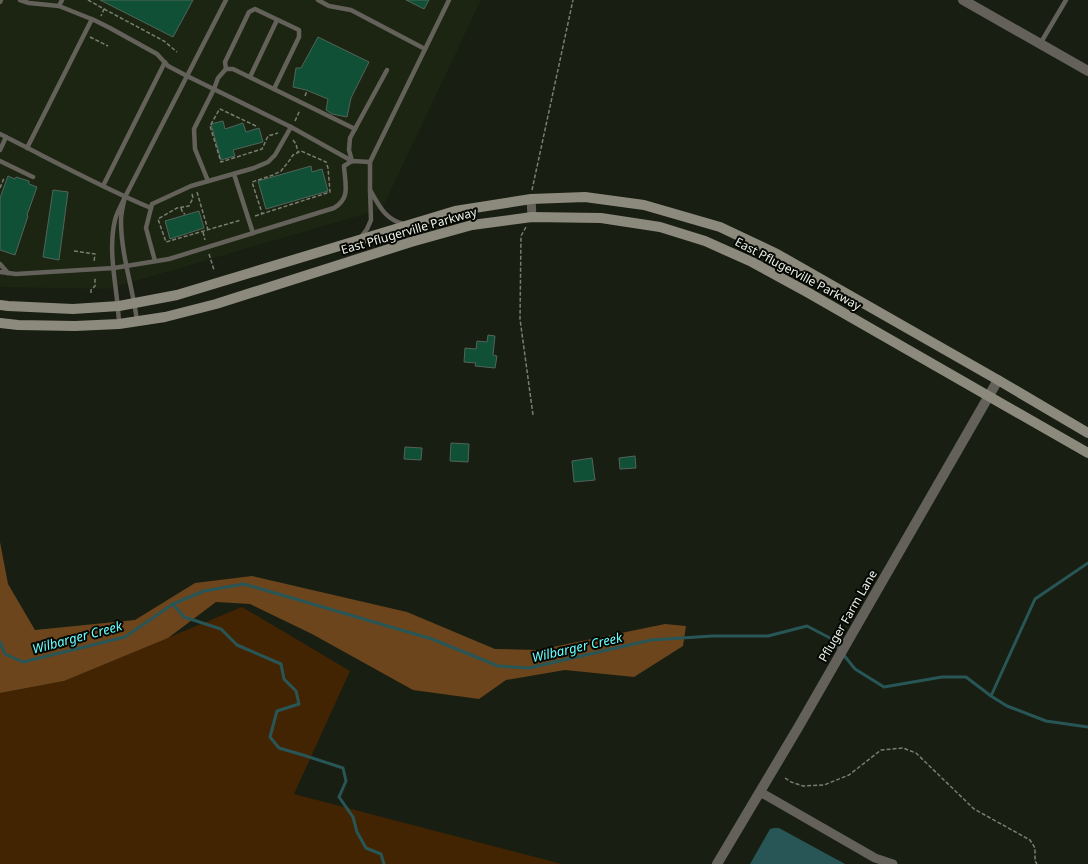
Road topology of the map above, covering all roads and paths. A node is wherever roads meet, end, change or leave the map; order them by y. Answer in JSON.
{"nodes":[{"id":1,"x":20,"y":0,"type":"edge"},
{"id":2,"x":62,"y":0,"type":"edge"},
{"id":3,"x":88,"y":0,"type":"edge"},
{"id":4,"x":226,"y":0,"type":"edge"},
{"id":5,"x":318,"y":0,"type":"edge"},
{"id":6,"x":449,"y":0,"type":"edge"},
{"id":7,"x":573,"y":0,"type":"edge"},
{"id":8,"x":963,"y":0,"type":"edge"},
{"id":9,"x":1066,"y":0,"type":"edge"},
{"id":10,"x":30,"y":2,"type":"edge"},
{"id":11,"x":59,"y":6,"type":"junction"},
{"id":12,"x":104,"y":9,"type":"junction"},
{"id":13,"x":100,"y":18,"type":"dead end"},
{"id":14,"x":92,"y":19,"type":"junction"},
{"id":15,"x":277,"y":20,"type":"junction"},
{"id":16,"x":89,"y":36,"type":"dead end"},
{"id":17,"x":1040,"y":44,"type":"junction"},
{"id":18,"x":108,"y":46,"type":"dead end"},
{"id":19,"x":425,"y":49,"type":"junction"},
{"id":20,"x":177,"y":52,"type":"dead end"},
{"id":21,"x":165,"y":62,"type":"junction"},
{"id":22,"x":226,"y":69,"type":"junction"},
{"id":23,"x":387,"y":70,"type":"dead end"},
{"id":24,"x":1088,"y":71,"type":"edge"},
{"id":25,"x":186,"y":76,"type":"junction"},
{"id":26,"x":250,"y":77,"type":"junction"},
{"id":27,"x":274,"y":89,"type":"junction"},
{"id":28,"x":214,"y":90,"type":"junction"},
{"id":29,"x":307,"y":91,"type":"dead end"},
{"id":30,"x":304,"y":98,"type":"dead end"},
{"id":31,"x":300,"y":108,"type":"dead end"},
{"id":32,"x":293,"y":125,"type":"junction"},
{"id":33,"x":256,"y":126,"type":"dead end"},
{"id":34,"x":355,"y":129,"type":"junction"},
{"id":35,"x":278,"y":133,"type":"dead end"},
{"id":36,"x":0,"y":134,"type":"edge"},
{"id":37,"x":6,"y":137,"type":"junction"},
{"id":38,"x":293,"y":140,"type":"dead end"},
{"id":39,"x":27,"y":148,"type":"junction"},
{"id":40,"x":0,"y":150,"type":"edge"},
{"id":41,"x":298,"y":152,"type":"junction"},
{"id":42,"x":0,"y":161,"type":"edge"},
{"id":43,"x":352,"y":161,"type":"junction"},
{"id":44,"x":370,"y":162,"type":"junction"},
{"id":45,"x":234,"y":174,"type":"junction"},
{"id":46,"x":33,"y":177,"type":"dead end"},
{"id":47,"x":4,"y":178,"type":"dead end"},
{"id":48,"x":208,"y":181,"type":"junction"},
{"id":49,"x":102,"y":186,"type":"junction"},
{"id":50,"x":0,"y":188,"type":"edge"},
{"id":51,"x":370,"y":190,"type":"junction"},
{"id":52,"x":124,"y":197,"type":"junction"},
{"id":53,"x":531,"y":199,"type":"junction"},
{"id":54,"x":151,"y":208,"type":"junction"},
{"id":55,"x":181,"y":208,"type":"junction"},
{"id":56,"x":262,"y":213,"type":"junction"},
{"id":57,"x":185,"y":214,"type":"dead end"},
{"id":58,"x":254,"y":216,"type":"dead end"},
{"id":59,"x":532,"y":217,"type":"junction"},
{"id":60,"x":241,"y":220,"type":"dead end"},
{"id":61,"x":407,"y":225,"type":"junction"},
{"id":62,"x":208,"y":230,"type":"junction"},
{"id":63,"x":203,"y":231,"type":"junction"},
{"id":64,"x":253,"y":233,"type":"junction"},
{"id":65,"x":206,"y":240,"type":"dead end"},
{"id":66,"x":358,"y":240,"type":"junction"},
{"id":67,"x":74,"y":251,"type":"dead end"},
{"id":68,"x":209,"y":254,"type":"dead end"},
{"id":69,"x":155,"y":261,"type":"junction"},
{"id":70,"x":94,"y":262,"type":"dead end"},
{"id":71,"x":0,"y":264,"type":"edge"},
{"id":72,"x":126,"y":266,"type":"junction"},
{"id":73,"x":114,"y":268,"type":"junction"},
{"id":74,"x":214,"y":270,"type":"dead end"},
{"id":75,"x":0,"y":272,"type":"edge"},
{"id":76,"x":8,"y":273,"type":"junction"},
{"id":77,"x":95,"y":278,"type":"dead end"},
{"id":78,"x":91,"y":293,"type":"dead end"},
{"id":79,"x":135,"y":303,"type":"junction"},
{"id":80,"x":0,"y":305,"type":"edge"},
{"id":81,"x":119,"y":306,"type":"junction"},
{"id":82,"x":138,"y":321,"type":"junction"},
{"id":83,"x":0,"y":323,"type":"edge"},
{"id":84,"x":119,"y":324,"type":"junction"},
{"id":85,"x":998,"y":380,"type":"junction"},
{"id":86,"x":989,"y":397,"type":"junction"},
{"id":87,"x":534,"y":415,"type":"dead end"},
{"id":88,"x":1088,"y":433,"type":"edge"},
{"id":89,"x":1088,"y":454,"type":"edge"},
{"id":90,"x":785,"y":778,"type":"dead end"},
{"id":91,"x":760,"y":792,"type":"junction"},
{"id":92,"x":717,"y":864,"type":"edge"},
{"id":93,"x":893,"y":864,"type":"edge"},
{"id":94,"x":1037,"y":864,"type":"edge"}],
"edges":[{"from":1,"to":10,"type":"lane"},
{"from":2,"to":11,"type":"lane"},
{"from":3,"to":12,"type":"path"},
{"from":4,"to":25,"type":"lane"},
{"from":5,"to":19,"type":"lane"},
{"from":6,"to":19,"type":"lane"},
{"from":7,"to":53,"type":"path"},
{"from":8,"to":17,"type":"street"},
{"from":9,"to":17,"type":"lane"},
{"from":10,"to":11,"type":"lane"},
{"from":11,"to":14,"type":"lane"},
{"from":12,"to":13,"type":"path"},
{"from":12,"to":20,"type":"path"},
{"from":14,"to":21,"type":"lane"},
{"from":14,"to":39,"type":"lane"},
{"from":15,"to":22,"type":"lane"},
{"from":15,"to":26,"type":"lane"},
{"from":15,"to":27,"type":"lane"},
{"from":16,"to":18,"type":"path"},
{"from":17,"to":24,"type":"street"},
{"from":19,"to":44,"type":"lane"},
{"from":21,"to":25,"type":"lane"},
{"from":21,"to":49,"type":"lane"},
{"from":22,"to":26,"type":"lane"},
{"from":22,"to":28,"type":"lane"},
{"from":23,"to":34,"type":"lane"},
{"from":25,"to":28,"type":"lane"},
{"from":25,"to":52,"type":"lane"},
{"from":26,"to":27,"type":"lane"},
{"from":27,"to":34,"type":"lane"},
{"from":28,"to":32,"type":"lane"},
{"from":28,"to":48,"type":"lane"},
{"from":29,"to":30,"type":"path"},
{"from":31,"to":32,"type":"path"},
{"from":32,"to":43,"type":"lane"},
{"from":32,"to":45,"type":"lane"},
{"from":33,"to":35,"type":"path"},
{"from":34,"to":43,"type":"lane"},
{"from":36,"to":37,"type":"lane"},
{"from":37,"to":39,"type":"lane"},
{"from":37,"to":40,"type":"lane"},
{"from":38,"to":41,"type":"path"},
{"from":39,"to":49,"type":"lane"},
{"from":41,"to":56,"type":"path"},
{"from":41,"to":56,"type":"path"},
{"from":42,"to":46,"type":"lane"},
{"from":43,"to":44,"type":"lane"},
{"from":43,"to":64,"type":"lane"},
{"from":44,"to":51,"type":"lane"},
{"from":45,"to":48,"type":"lane"},
{"from":45,"to":64,"type":"lane"},
{"from":47,"to":50,"type":"path"},
{"from":48,"to":54,"type":"lane"},
{"from":49,"to":52,"type":"lane"},
{"from":51,"to":61,"type":"lane"},
{"from":51,"to":66,"type":"lane"},
{"from":52,"to":54,"type":"lane"},
{"from":52,"to":72,"type":"lane"},
{"from":52,"to":73,"type":"lane"},
{"from":53,"to":59,"type":"street"},
{"from":53,"to":61,"type":"main road","name":"East Pflugerville Parkway"},
{"from":53,"to":85,"type":"main road","name":"East Pflugerville Parkway"},
{"from":54,"to":69,"type":"lane"},
{"from":55,"to":57,"type":"path"},
{"from":55,"to":62,"type":"path"},
{"from":55,"to":63,"type":"path"},
{"from":56,"to":58,"type":"path"},
{"from":59,"to":82,"type":"main road","name":"East Pflugerville Parkway"},
{"from":59,"to":86,"type":"main road","name":"East Pflugerville Parkway"},
{"from":59,"to":87,"type":"path"},
{"from":60,"to":62,"type":"path"},
{"from":61,"to":66,"type":"main road","name":"East Pflugerville Parkway"},
{"from":62,"to":63,"type":"path"},
{"from":63,"to":65,"type":"path"},
{"from":64,"to":69,"type":"lane"},
{"from":66,"to":79,"type":"main road","name":"East Pflugerville Parkway"},
{"from":67,"to":70,"type":"path"},
{"from":68,"to":74,"type":"path"},
{"from":69,"to":72,"type":"lane"},
{"from":71,"to":76,"type":"lane"},
{"from":72,"to":73,"type":"lane"},
{"from":72,"to":79,"type":"lane"},
{"from":73,"to":76,"type":"lane"},
{"from":73,"to":81,"type":"lane"},
{"from":75,"to":76,"type":"lane"},
{"from":77,"to":78,"type":"path"},
{"from":79,"to":81,"type":"main road","name":"East Pflugerville Parkway"},
{"from":79,"to":82,"type":"lane"},
{"from":80,"to":81,"type":"main road","name":"East Pflugerville Parkway"},
{"from":81,"to":84,"type":"lane"},
{"from":82,"to":84,"type":"main road","name":"East Pflugerville Parkway"},
{"from":83,"to":84,"type":"main road","name":"East Pflugerville Parkway"},
{"from":85,"to":86,"type":"street","name":"Pfluger Farm Lane"},
{"from":85,"to":88,"type":"main road","name":"East Pflugerville Parkway"},
{"from":86,"to":89,"type":"main road","name":"East Pflugerville Parkway"},
{"from":86,"to":91,"type":"street","name":"Pfluger Farm Lane"},
{"from":90,"to":94,"type":"path"},
{"from":91,"to":92,"type":"street","name":"Pfluger Farm Lane"},
{"from":91,"to":93,"type":"street"}]}
